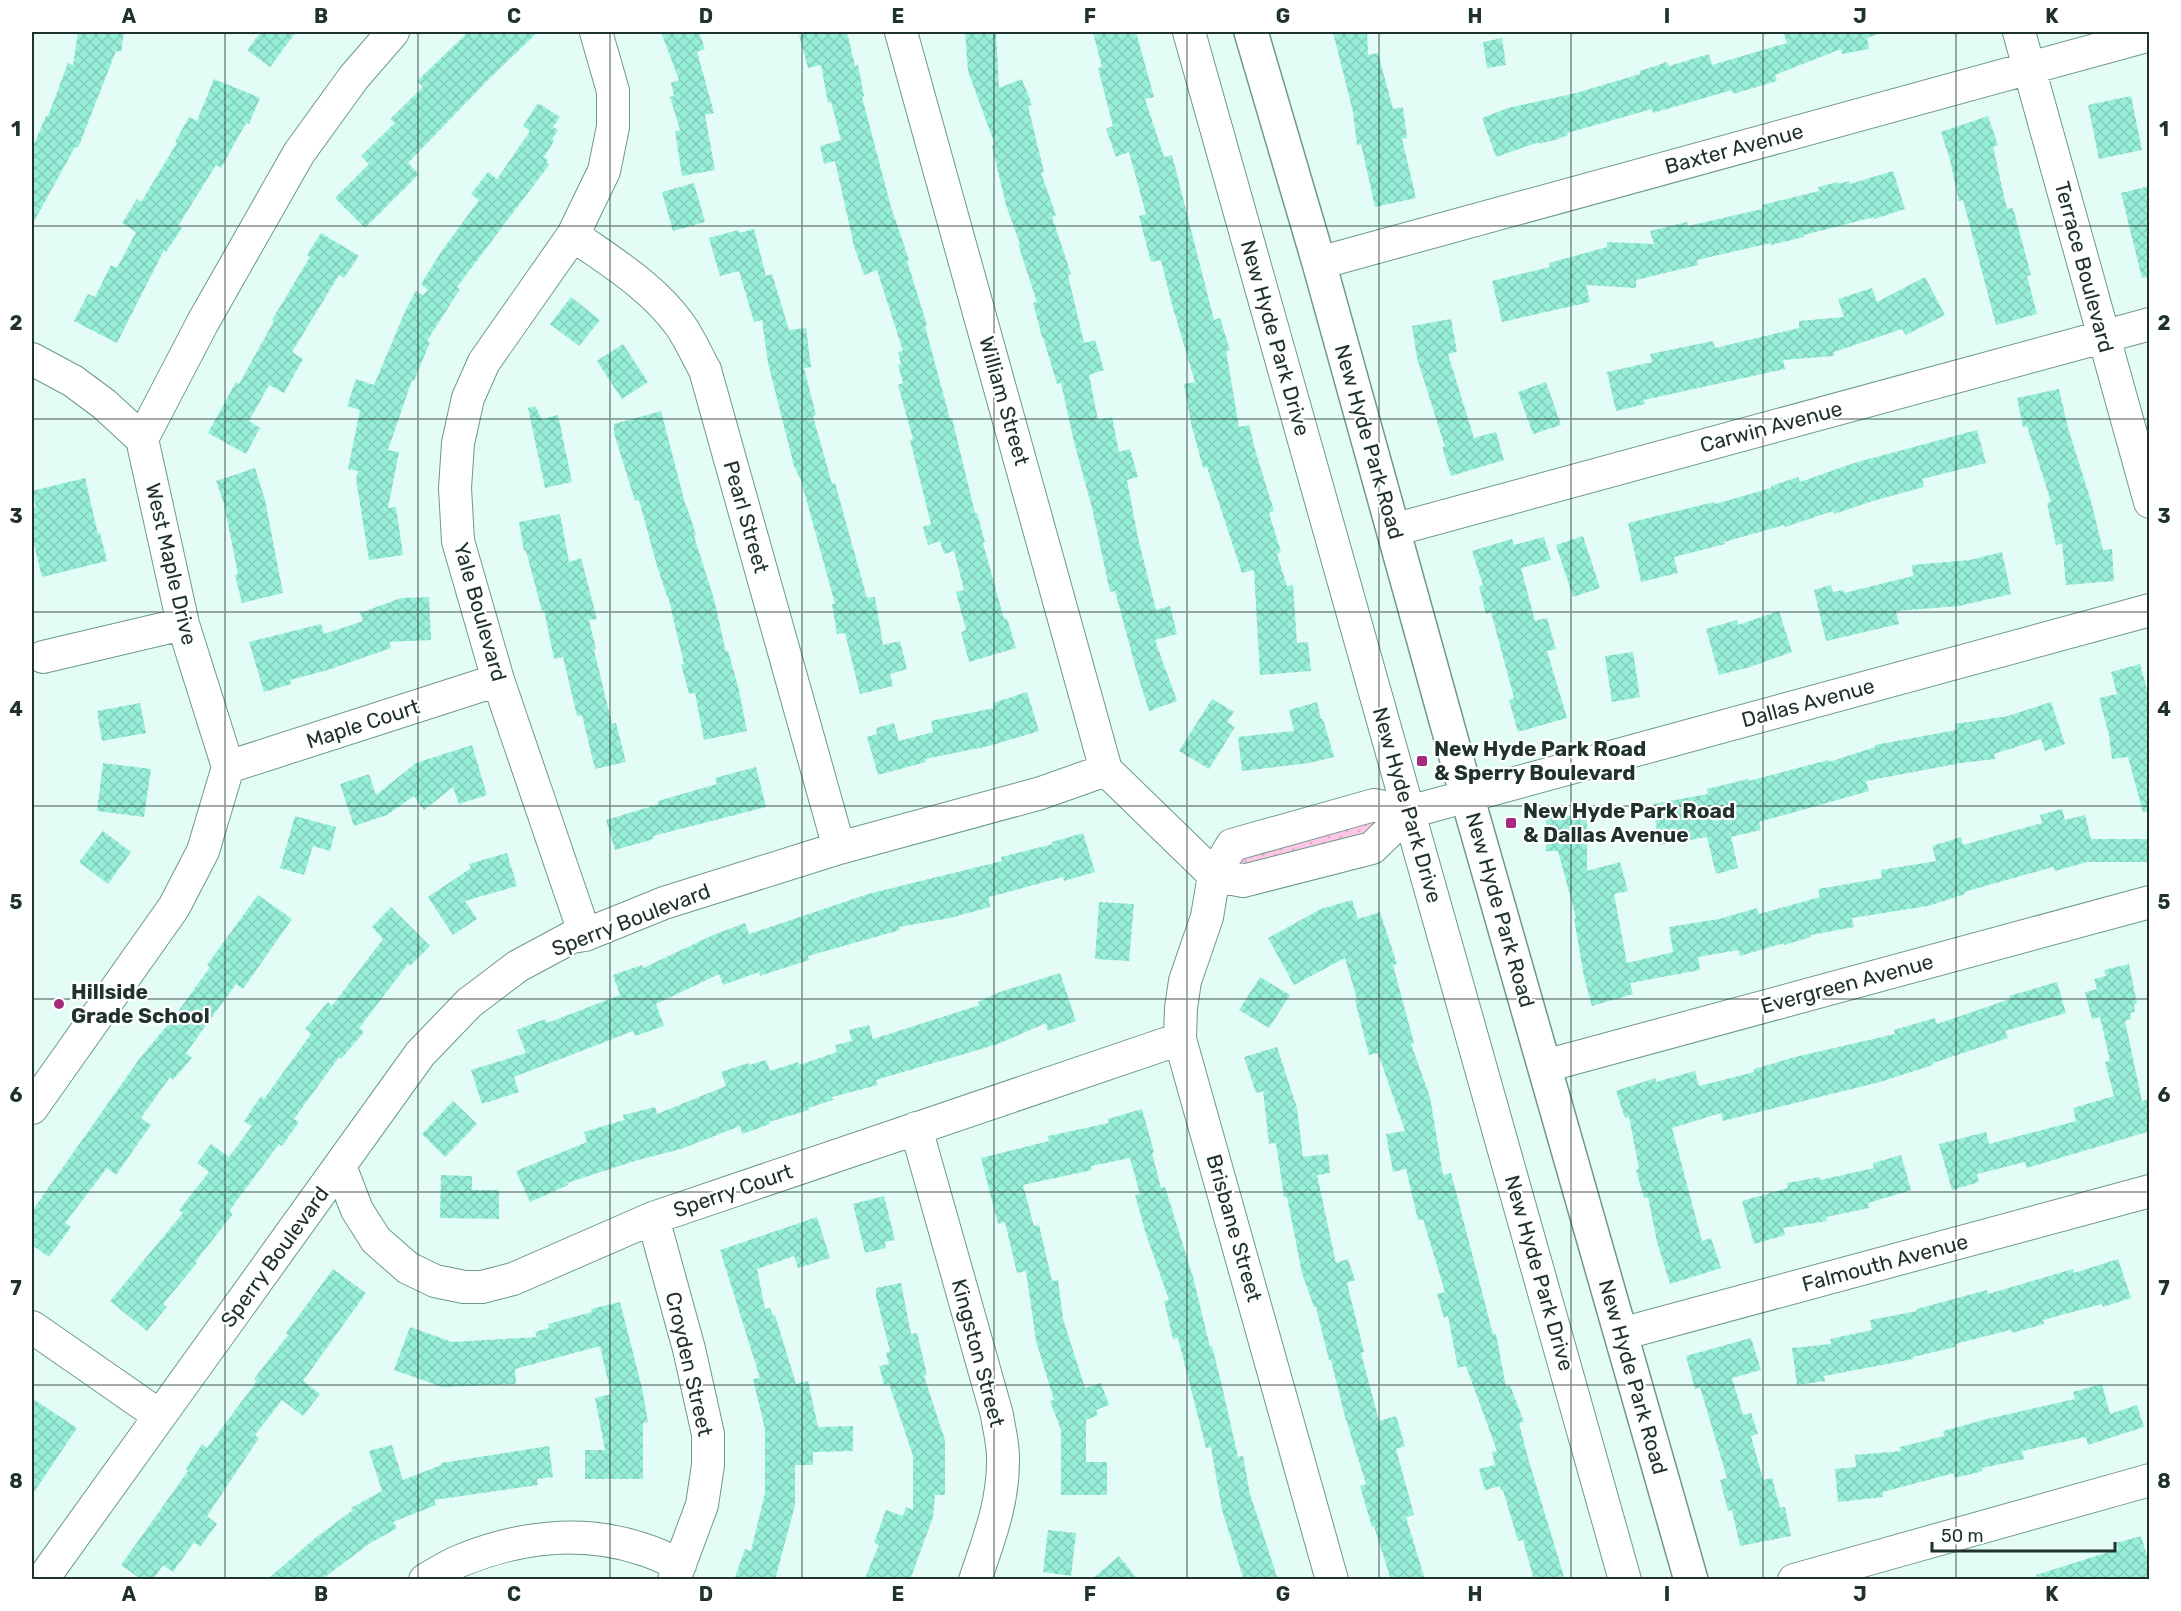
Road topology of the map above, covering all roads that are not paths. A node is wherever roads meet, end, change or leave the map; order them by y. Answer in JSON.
{"nodes":[{"id":1,"x":393,"y":32,"type":"edge"},
{"id":2,"x":596,"y":32,"type":"edge"},
{"id":3,"x":901,"y":32,"type":"edge"},
{"id":4,"x":1189,"y":32,"type":"edge"},
{"id":5,"x":1251,"y":32,"type":"edge"},
{"id":6,"x":2019,"y":32,"type":"edge"},
{"id":7,"x":2150,"y":35,"type":"edge"},
{"id":8,"x":2030,"y":68,"type":"junction"},
{"id":9,"x":573,"y":235,"type":"junction"},
{"id":10,"x":1319,"y":263,"type":"junction"},
{"id":11,"x":2150,"y":324,"type":"edge"},
{"id":12,"x":2104,"y":337,"type":"junction"},
{"id":13,"x":32,"y":359,"type":"edge"},
{"id":14,"x":142,"y":439,"type":"junction"},
{"id":15,"x":2150,"y":502,"type":"edge"},
{"id":16,"x":1393,"y":530,"type":"junction"},
{"id":17,"x":2150,"y":610,"type":"edge"},
{"id":18,"x":183,"y":624,"type":"junction"},
{"id":19,"x":43,"y":657,"type":"dead end"},
{"id":20,"x":498,"y":680,"type":"junction"},
{"id":21,"x":228,"y":767,"type":"junction"},
{"id":22,"x":1106,"y":770,"type":"junction"},
{"id":23,"x":1467,"y":796,"type":"junction"},
{"id":24,"x":1409,"y":812,"type":"junction"},
{"id":25,"x":839,"y":848,"type":"junction"},
{"id":26,"x":1214,"y":875,"type":"junction"},
{"id":27,"x":2150,"y":902,"type":"edge"},
{"id":28,"x":585,"y":935,"type":"junction"},
{"id":29,"x":1180,"y":1039,"type":"junction"},
{"id":30,"x":1545,"y":1066,"type":"junction"},
{"id":31,"x":32,"y":1108,"type":"edge"},
{"id":32,"x":916,"y":1128,"type":"junction"},
{"id":33,"x":340,"y":1166,"type":"junction"},
{"id":34,"x":2150,"y":1191,"type":"edge"},
{"id":35,"x":653,"y":1218,"type":"junction"},
{"id":36,"x":32,"y":1327,"type":"edge"},
{"id":37,"x":1621,"y":1334,"type":"junction"},
{"id":38,"x":160,"y":1416,"type":"junction"},
{"id":39,"x":2150,"y":1480,"type":"edge"},
{"id":40,"x":677,"y":1572,"type":"edge"},
{"id":41,"x":42,"y":1580,"type":"edge"},
{"id":42,"x":425,"y":1580,"type":"edge"},
{"id":43,"x":975,"y":1580,"type":"edge"},
{"id":44,"x":1332,"y":1580,"type":"edge"},
{"id":45,"x":1625,"y":1580,"type":"edge"},
{"id":46,"x":1691,"y":1580,"type":"edge"},
{"id":47,"x":1794,"y":1580,"type":"edge"}],
"edges":[{"from":1,"to":14,"type":"street"},
{"from":2,"to":9,"type":"street","name":"Yale Boulevard"},
{"from":3,"to":22,"type":"street","name":"William Street"},
{"from":4,"to":24,"type":"street","name":"New Hyde Park Drive"},
{"from":5,"to":10,"type":"main road","name":"New Hyde Park Road"},
{"from":6,"to":8,"type":"street","name":"Terrace Boulevard"},
{"from":7,"to":8,"type":"street","name":"Baxter Avenue"},
{"from":8,"to":10,"type":"street","name":"Baxter Avenue"},
{"from":8,"to":12,"type":"street","name":"Terrace Boulevard"},
{"from":9,"to":20,"type":"street","name":"Yale Boulevard"},
{"from":9,"to":25,"type":"street","name":"Pearl Street"},
{"from":10,"to":16,"type":"main road","name":"New Hyde Park Road"},
{"from":11,"to":12,"type":"street","name":"Carwin Avenue"},
{"from":12,"to":15,"type":"street","name":"Terrace Boulevard"},
{"from":12,"to":16,"type":"street","name":"Carwin Avenue"},
{"from":13,"to":14,"type":"street"},
{"from":14,"to":18,"type":"street","name":"West Maple Drive"},
{"from":16,"to":23,"type":"main road","name":"New Hyde Park Road"},
{"from":17,"to":23,"type":"street","name":"Dallas Avenue"},
{"from":18,"to":19,"type":"street"},
{"from":18,"to":21,"type":"street","name":"West Maple Drive"},
{"from":20,"to":21,"type":"street","name":"Maple Court"},
{"from":20,"to":28,"type":"street","name":"Yale Boulevard"},
{"from":21,"to":31,"type":"street"},
{"from":22,"to":25,"type":"street","name":"Sperry Boulevard"},
{"from":22,"to":26,"type":"street"},
{"from":23,"to":24,"type":"street"},
{"from":23,"to":30,"type":"main road","name":"New Hyde Park Road"},
{"from":24,"to":26,"type":"street"},
{"from":24,"to":45,"type":"street","name":"New Hyde Park Drive"},
{"from":25,"to":28,"type":"street","name":"Sperry Boulevard"},
{"from":26,"to":29,"type":"street","name":"Brisbane Street"},
{"from":27,"to":30,"type":"street","name":"Evergreen Avenue"},
{"from":28,"to":33,"type":"street","name":"Sperry Boulevard"},
{"from":29,"to":32,"type":"street","name":"Sperry Court"},
{"from":29,"to":44,"type":"street","name":"Brisbane Street"},
{"from":30,"to":37,"type":"main road","name":"New Hyde Park Road"},
{"from":32,"to":35,"type":"street","name":"Sperry Court"},
{"from":32,"to":43,"type":"street","name":"Kingston Street"},
{"from":33,"to":35,"type":"street","name":"Sperry Court"},
{"from":33,"to":38,"type":"street","name":"Sperry Boulevard"},
{"from":34,"to":37,"type":"street","name":"Falmouth Avenue"},
{"from":35,"to":40,"type":"street","name":"Croyden Street"},
{"from":36,"to":38,"type":"street"},
{"from":37,"to":46,"type":"main road","name":"New Hyde Park Road"},
{"from":38,"to":41,"type":"street","name":"Sperry Boulevard"},
{"from":39,"to":47,"type":"street"},
{"from":40,"to":42,"type":"street"}]}
